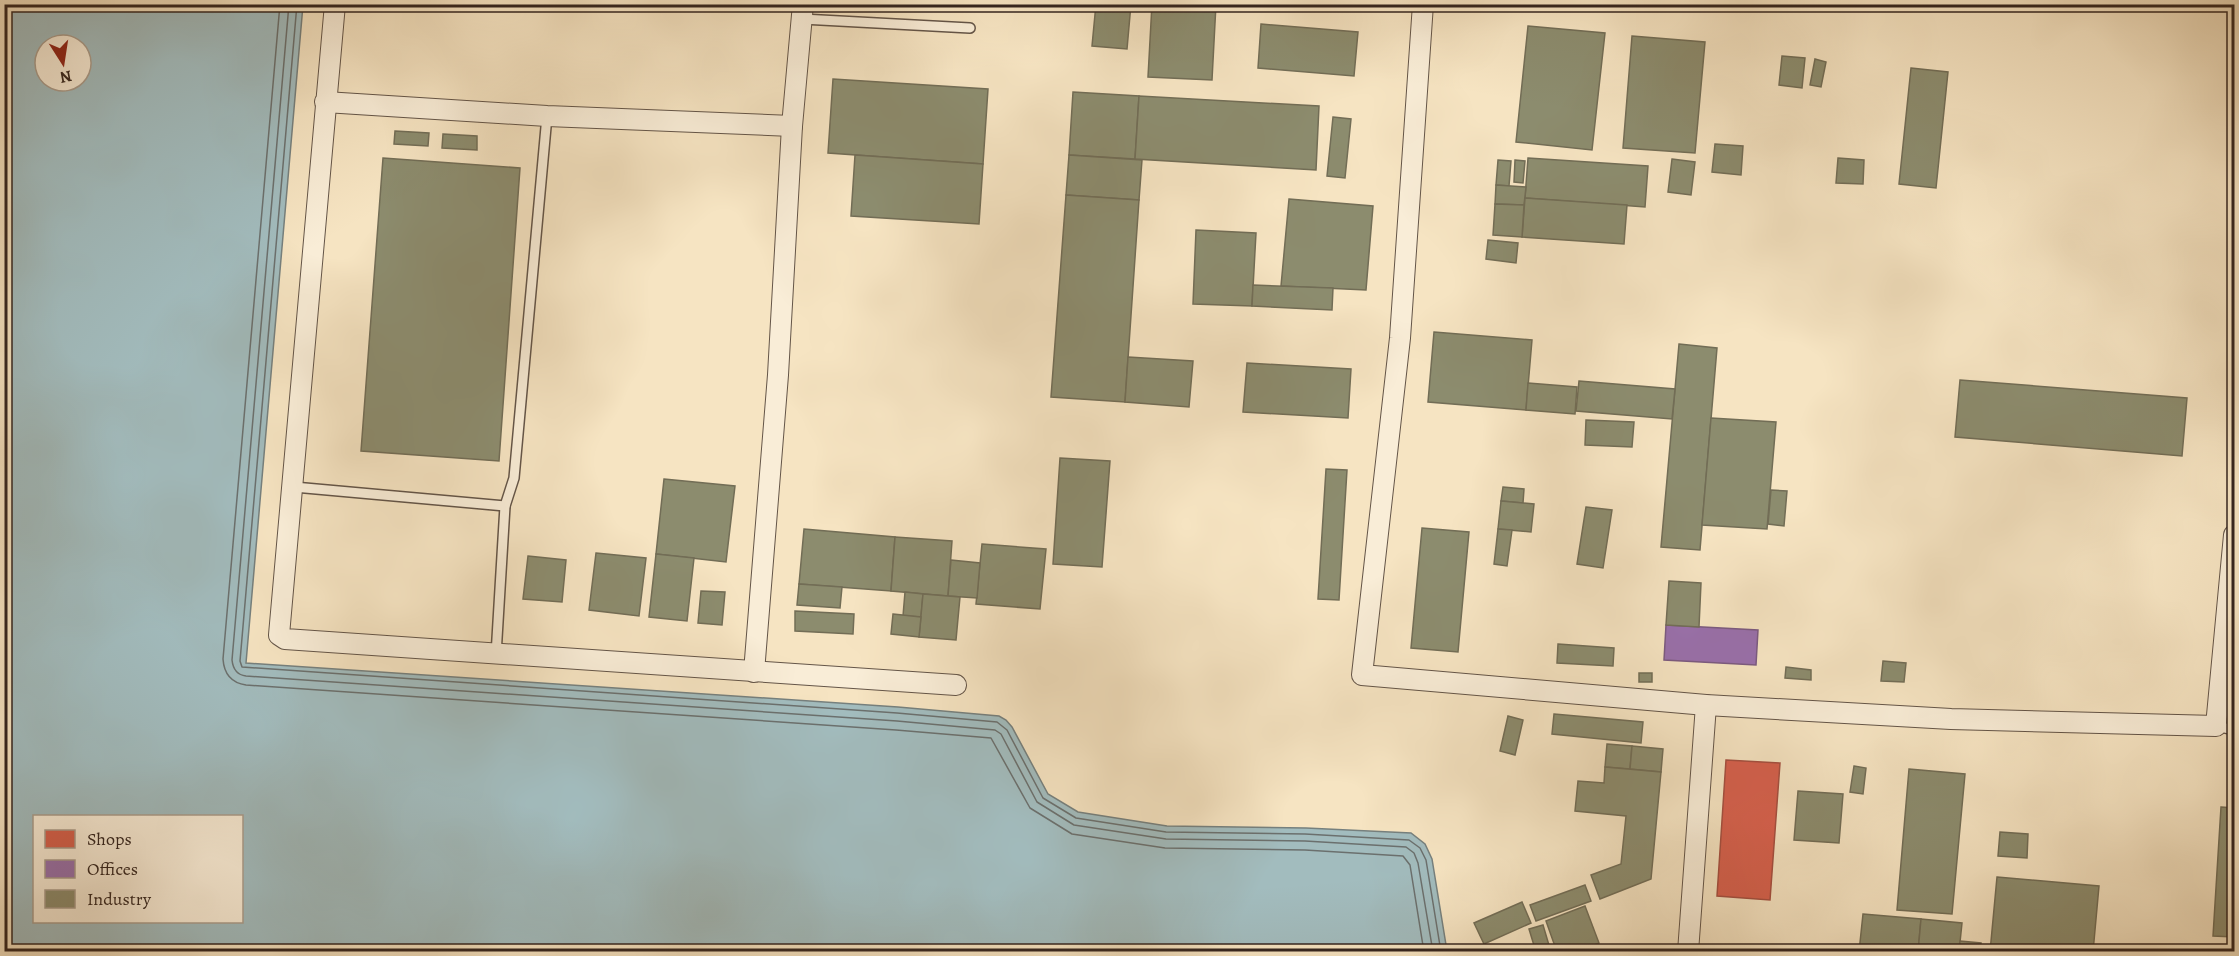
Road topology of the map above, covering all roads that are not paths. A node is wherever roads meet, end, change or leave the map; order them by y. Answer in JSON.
{"nodes":[{"id":1,"x":336,"y":4,"type":"edge"},
{"id":2,"x":1423,"y":4,"type":"edge"},
{"id":3,"x":802,"y":12,"type":"edge"},
{"id":4,"x":970,"y":28,"type":"dead end"},
{"id":5,"x":325,"y":102,"type":"junction"},
{"id":6,"x":547,"y":116,"type":"junction"},
{"id":7,"x":792,"y":126,"type":"junction"},
{"id":8,"x":294,"y":487,"type":"junction"},
{"id":9,"x":504,"y":506,"type":"junction"},
{"id":10,"x":2235,"y":535,"type":"edge"},
{"id":11,"x":2231,"y":607,"type":"edge"},
{"id":12,"x":496,"y":655,"type":"junction"},
{"id":13,"x":754,"y":672,"type":"junction"},
{"id":14,"x":956,"y":686,"type":"dead end"},
{"id":15,"x":1706,"y":705,"type":"junction"},
{"id":16,"x":2225,"y":728,"type":"edge"},
{"id":17,"x":1688,"y":951,"type":"edge"}],
"edges":[{"from":1,"to":5,"type":"street"},
{"from":2,"to":15,"type":"street"},
{"from":3,"to":4,"type":"lane"},
{"from":3,"to":7,"type":"street"},
{"from":5,"to":6,"type":"street"},
{"from":5,"to":8,"type":"street"},
{"from":6,"to":7,"type":"street"},
{"from":6,"to":9,"type":"lane"},
{"from":7,"to":13,"type":"street"},
{"from":8,"to":9,"type":"lane"},
{"from":8,"to":12,"type":"street"},
{"from":9,"to":12,"type":"lane"},
{"from":10,"to":11,"type":"street"},
{"from":11,"to":16,"type":"street"},
{"from":12,"to":13,"type":"street"},
{"from":13,"to":14,"type":"street"},
{"from":15,"to":16,"type":"street"},
{"from":15,"to":17,"type":"street"}]}
